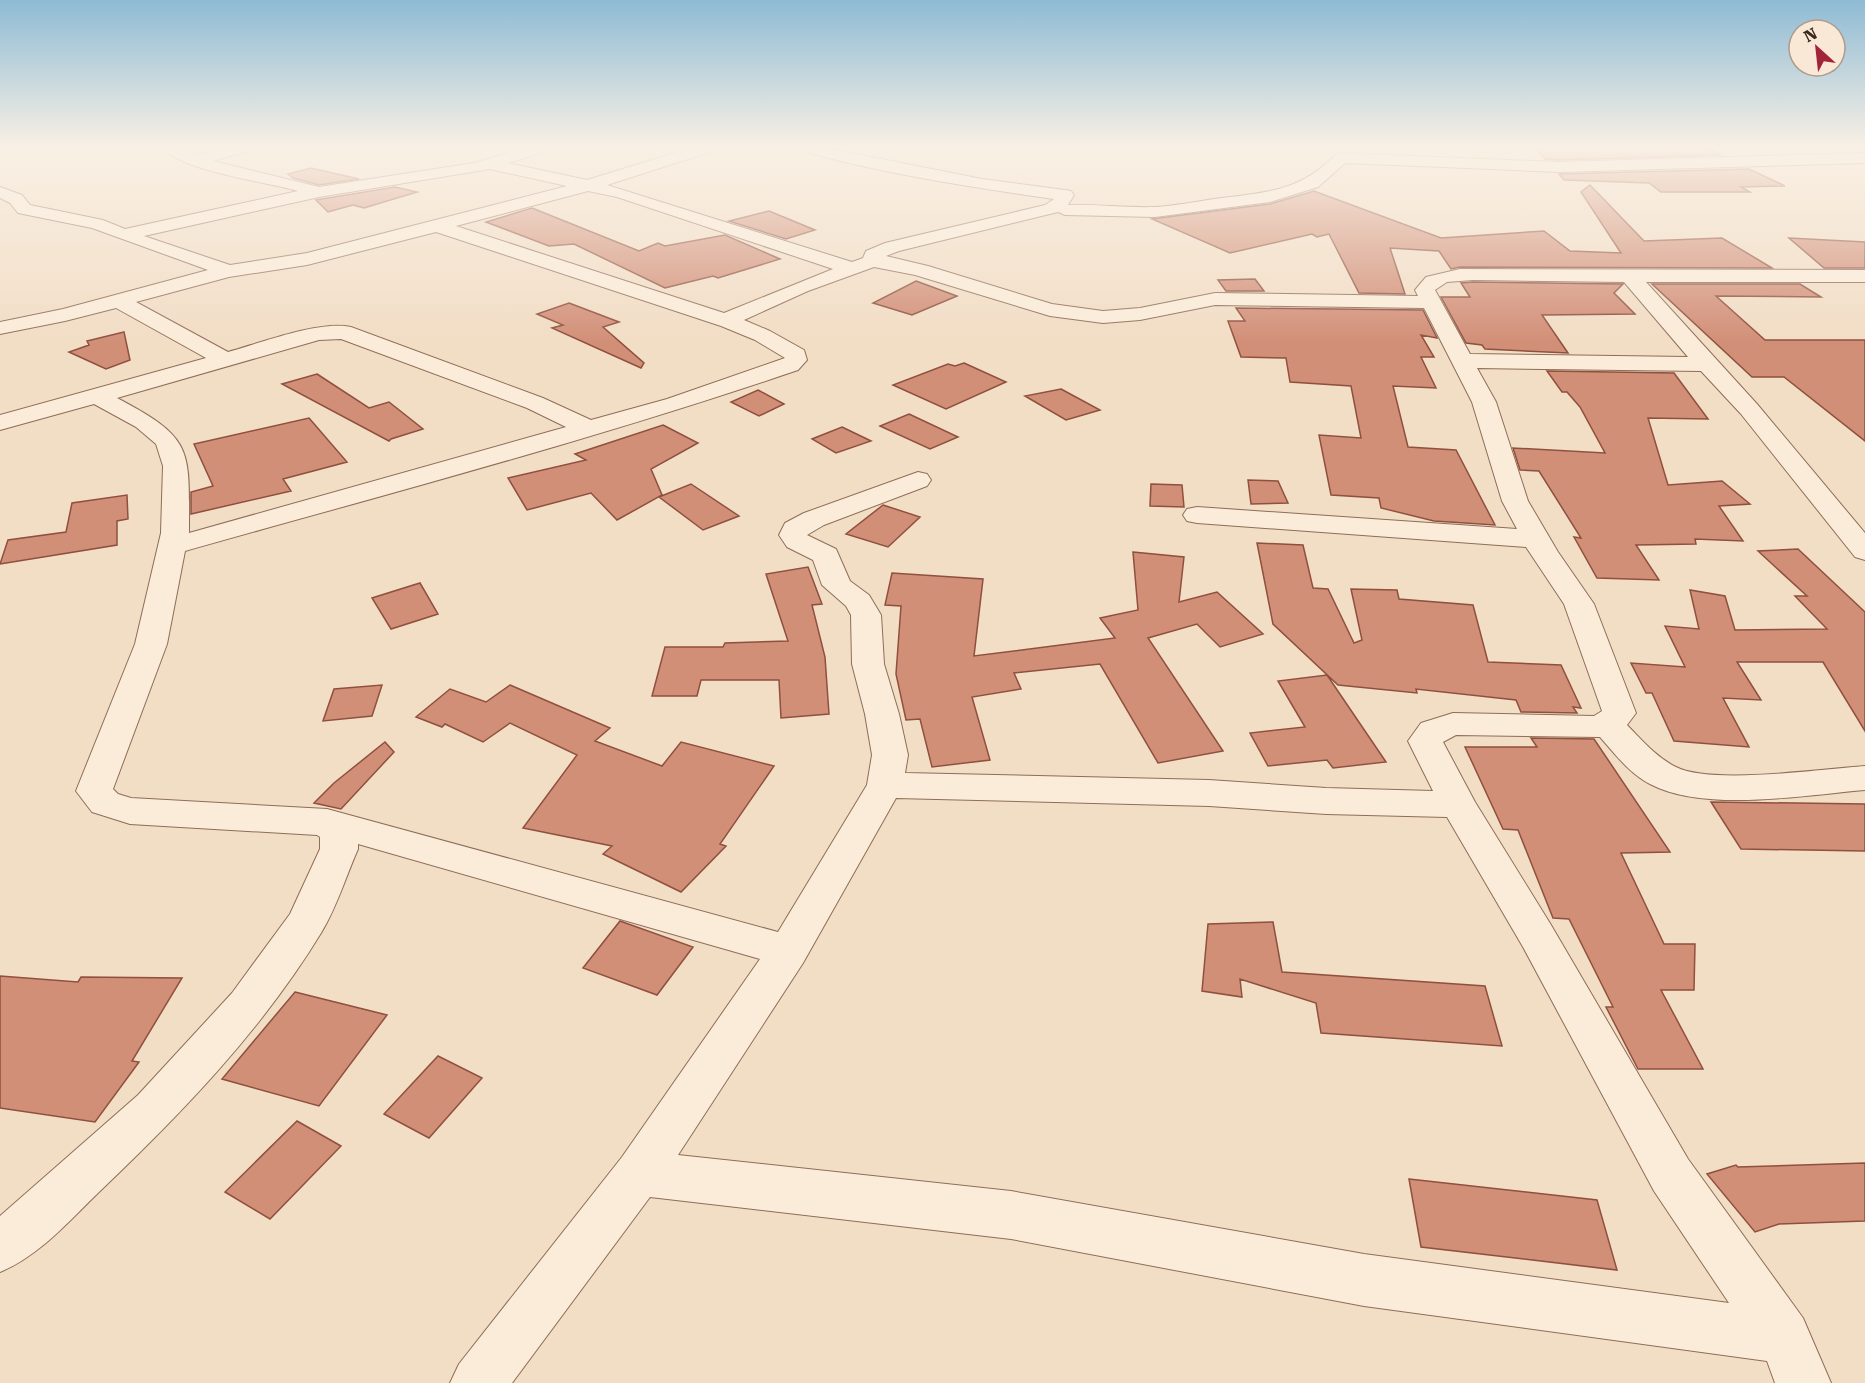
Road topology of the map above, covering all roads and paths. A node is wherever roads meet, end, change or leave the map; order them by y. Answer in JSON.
{"nodes":[{"id":1,"x":37,"y":213,"type":"edge"},
{"id":2,"x":225,"y":213,"type":"edge"},
{"id":3,"x":486,"y":213,"type":"edge"},
{"id":4,"x":682,"y":213,"type":"edge"},
{"id":5,"x":1032,"y":213,"type":"edge"},
{"id":6,"x":1126,"y":213,"type":"edge"},
{"id":7,"x":1141,"y":213,"type":"edge"},
{"id":8,"x":436,"y":226,"type":"junction"},
{"id":9,"x":123,"y":235,"type":"junction"},
{"id":10,"x":872,"y":261,"type":"junction"},
{"id":11,"x":851,"y":267,"type":"junction"},
{"id":12,"x":228,"y":271,"type":"junction"},
{"id":13,"x":1630,"y":276,"type":"junction"},
{"id":14,"x":1853,"y":276,"type":"edge"},
{"id":15,"x":1865,"y":298,"type":"edge"},
{"id":16,"x":117,"y":300,"type":"junction"},
{"id":17,"x":1431,"y":302,"type":"junction"},
{"id":18,"x":729,"y":319,"type":"junction"},
{"id":19,"x":0,"y":328,"type":"edge"},
{"id":20,"x":226,"y":360,"type":"junction"},
{"id":21,"x":1463,"y":361,"type":"junction"},
{"id":22,"x":1707,"y":364,"type":"junction"},
{"id":23,"x":98,"y":397,"type":"junction"},
{"id":24,"x":0,"y":423,"type":"edge"},
{"id":25,"x":590,"y":429,"type":"junction"},
{"id":26,"x":918,"y":480,"type":"dead end"},
{"id":27,"x":1197,"y":515,"type":"dead end"},
{"id":28,"x":1536,"y":539,"type":"junction"},
{"id":29,"x":173,"y":546,"type":"junction"},
{"id":30,"x":1865,"y":551,"type":"edge"},
{"id":31,"x":1608,"y":725,"type":"junction"},
{"id":32,"x":1865,"y":778,"type":"edge"},
{"id":33,"x":885,"y":785,"type":"junction"},
{"id":34,"x":1458,"y":805,"type":"junction"},
{"id":35,"x":327,"y":822,"type":"junction"},
{"id":36,"x":788,"y":951,"type":"junction"},
{"id":37,"x":639,"y":1173,"type":"junction"},
{"id":38,"x":0,"y":1247,"type":"edge"},
{"id":39,"x":1784,"y":1337,"type":"junction"},
{"id":40,"x":478,"y":1383,"type":"edge"},
{"id":41,"x":1803,"y":1383,"type":"edge"}],
"edges":[{"from":1,"to":9,"type":"street"},
{"from":2,"to":9,"type":"street"},
{"from":3,"to":8,"type":"street"},
{"from":4,"to":11,"type":"street"},
{"from":5,"to":10,"type":"street"},
{"from":6,"to":7,"type":"street"},
{"from":8,"to":12,"type":"street"},
{"from":8,"to":18,"type":"street"},
{"from":9,"to":12,"type":"street"},
{"from":10,"to":11,"type":"street"},
{"from":10,"to":17,"type":"street"},
{"from":11,"to":18,"type":"street"},
{"from":12,"to":16,"type":"street"},
{"from":13,"to":14,"type":"street"},
{"from":13,"to":17,"type":"street"},
{"from":13,"to":22,"type":"street"},
{"from":14,"to":15,"type":"street"},
{"from":16,"to":19,"type":"street"},
{"from":16,"to":20,"type":"street"},
{"from":17,"to":21,"type":"street"},
{"from":18,"to":25,"type":"street"},
{"from":20,"to":23,"type":"street"},
{"from":20,"to":25,"type":"street"},
{"from":21,"to":22,"type":"street"},
{"from":21,"to":28,"type":"street"},
{"from":22,"to":30,"type":"street"},
{"from":23,"to":24,"type":"street"},
{"from":23,"to":29,"type":"street"},
{"from":25,"to":29,"type":"street"},
{"from":26,"to":33,"type":"street"},
{"from":27,"to":28,"type":"street"},
{"from":28,"to":31,"type":"street"},
{"from":29,"to":35,"type":"street"},
{"from":31,"to":32,"type":"street"},
{"from":31,"to":34,"type":"street"},
{"from":33,"to":34,"type":"street"},
{"from":33,"to":36,"type":"street"},
{"from":34,"to":39,"type":"street"},
{"from":35,"to":36,"type":"street"},
{"from":35,"to":38,"type":"street"},
{"from":36,"to":37,"type":"street"},
{"from":37,"to":39,"type":"street"},
{"from":37,"to":40,"type":"street"},
{"from":39,"to":41,"type":"street"}]}
